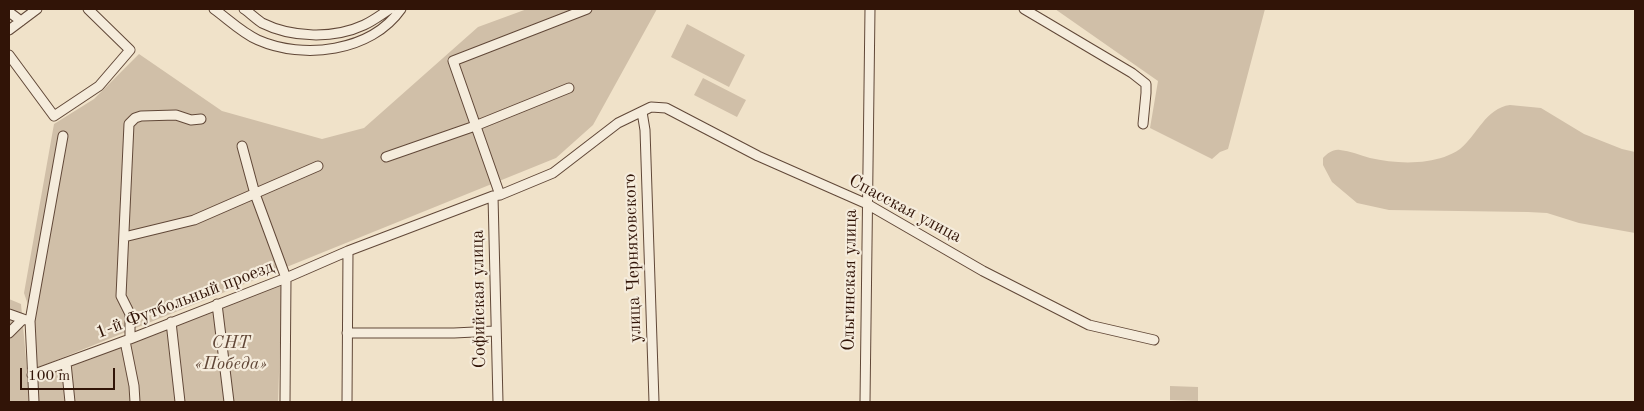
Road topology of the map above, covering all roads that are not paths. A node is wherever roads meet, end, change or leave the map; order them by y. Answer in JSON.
{"nodes":[{"id":1,"x":37,"y":9,"type":"edge"},
{"id":2,"x":88,"y":9,"type":"edge"},
{"id":3,"x":214,"y":9,"type":"edge"},
{"id":4,"x":244,"y":9,"type":"edge"},
{"id":5,"x":390,"y":9,"type":"edge"},
{"id":6,"x":401,"y":9,"type":"edge"},
{"id":7,"x":587,"y":9,"type":"edge"},
{"id":8,"x":870,"y":9,"type":"edge"},
{"id":9,"x":1024,"y":9,"type":"edge"},
{"id":10,"x":9,"y":12,"type":"edge"},
{"id":11,"x":22,"y":21,"type":"junction"},
{"id":12,"x":9,"y":30,"type":"edge"},
{"id":13,"x":9,"y":55,"type":"edge"},
{"id":14,"x":569,"y":88,"type":"dead end"},
{"id":15,"x":642,"y":112,"type":"junction"},
{"id":16,"x":201,"y":120,"type":"dead end"},
{"id":17,"x":1143,"y":124,"type":"dead end"},
{"id":18,"x":476,"y":126,"type":"junction"},
{"id":19,"x":63,"y":136,"type":"dead end"},
{"id":20,"x":242,"y":146,"type":"dead end"},
{"id":21,"x":386,"y":157,"type":"dead end"},
{"id":22,"x":318,"y":166,"type":"dead end"},
{"id":23,"x":254,"y":194,"type":"junction"},
{"id":24,"x":497,"y":196,"type":"junction"},
{"id":25,"x":867,"y":204,"type":"junction"},
{"id":26,"x":124,"y":237,"type":"junction"},
{"id":27,"x":348,"y":251,"type":"junction"},
{"id":28,"x":286,"y":278,"type":"junction"},
{"id":29,"x":217,"y":304,"type":"junction"},
{"id":30,"x":9,"y":314,"type":"edge"},
{"id":31,"x":27,"y":320,"type":"junction"},
{"id":32,"x":171,"y":322,"type":"junction"},
{"id":33,"x":495,"y":331,"type":"junction"},
{"id":34,"x":9,"y":333,"type":"edge"},
{"id":35,"x":347,"y":333,"type":"junction"},
{"id":36,"x":127,"y":340,"type":"junction"},
{"id":37,"x":1154,"y":340,"type":"dead end"},
{"id":38,"x":66,"y":363,"type":"junction"},
{"id":39,"x":32,"y":375,"type":"junction"},
{"id":40,"x":34,"y":402,"type":"edge"},
{"id":41,"x":70,"y":402,"type":"edge"},
{"id":42,"x":135,"y":402,"type":"edge"},
{"id":43,"x":180,"y":402,"type":"edge"},
{"id":44,"x":229,"y":402,"type":"edge"},
{"id":45,"x":285,"y":402,"type":"edge"},
{"id":46,"x":347,"y":402,"type":"edge"},
{"id":47,"x":498,"y":402,"type":"edge"},
{"id":48,"x":654,"y":402,"type":"edge"},
{"id":49,"x":865,"y":402,"type":"edge"}],
"edges":[{"from":1,"to":11,"type":"street"},
{"from":2,"to":13,"type":"street"},
{"from":3,"to":6,"type":"street"},
{"from":4,"to":5,"type":"street"},
{"from":7,"to":18,"type":"street","name":"Софийская улица"},
{"from":8,"to":25,"type":"street","name":"Ольгинская улица"},
{"from":9,"to":17,"type":"street"},
{"from":10,"to":11,"type":"street"},
{"from":11,"to":12,"type":"street"},
{"from":14,"to":18,"type":"street"},
{"from":15,"to":24,"type":"street","name":"1-й Футбольный проезд"},
{"from":15,"to":25,"type":"street","name":"Спасская улица"},
{"from":15,"to":48,"type":"street","name":"улица Черняховского"},
{"from":16,"to":26,"type":"street"},
{"from":18,"to":21,"type":"street"},
{"from":18,"to":24,"type":"street","name":"Софийская улица"},
{"from":19,"to":31,"type":"street"},
{"from":20,"to":23,"type":"street"},
{"from":22,"to":23,"type":"street"},
{"from":23,"to":26,"type":"street"},
{"from":23,"to":28,"type":"street"},
{"from":24,"to":27,"type":"street","name":"1-й Футбольный проезд"},
{"from":24,"to":33,"type":"street","name":"Софийская улица"},
{"from":25,"to":37,"type":"street","name":"Спасская улица"},
{"from":25,"to":49,"type":"street","name":"Ольгинская улица"},
{"from":26,"to":36,"type":"street"},
{"from":27,"to":28,"type":"street","name":"1-й Футбольный проезд"},
{"from":27,"to":35,"type":"street"},
{"from":28,"to":29,"type":"street","name":"1-й Футбольный проезд"},
{"from":28,"to":45,"type":"street"},
{"from":29,"to":32,"type":"street","name":"1-й Футбольный проезд"},
{"from":29,"to":44,"type":"street"},
{"from":30,"to":31,"type":"street"},
{"from":31,"to":34,"type":"street"},
{"from":31,"to":39,"type":"street"},
{"from":32,"to":36,"type":"street","name":"1-й Футбольный проезд"},
{"from":32,"to":43,"type":"street"},
{"from":33,"to":35,"type":"street"},
{"from":33,"to":47,"type":"street","name":"Софийская улица"},
{"from":35,"to":46,"type":"street"},
{"from":36,"to":38,"type":"street","name":"1-й Футбольный проезд"},
{"from":36,"to":42,"type":"street"},
{"from":38,"to":39,"type":"street","name":"1-й Футбольный проезд"},
{"from":38,"to":41,"type":"street"},
{"from":39,"to":40,"type":"street"}]}
